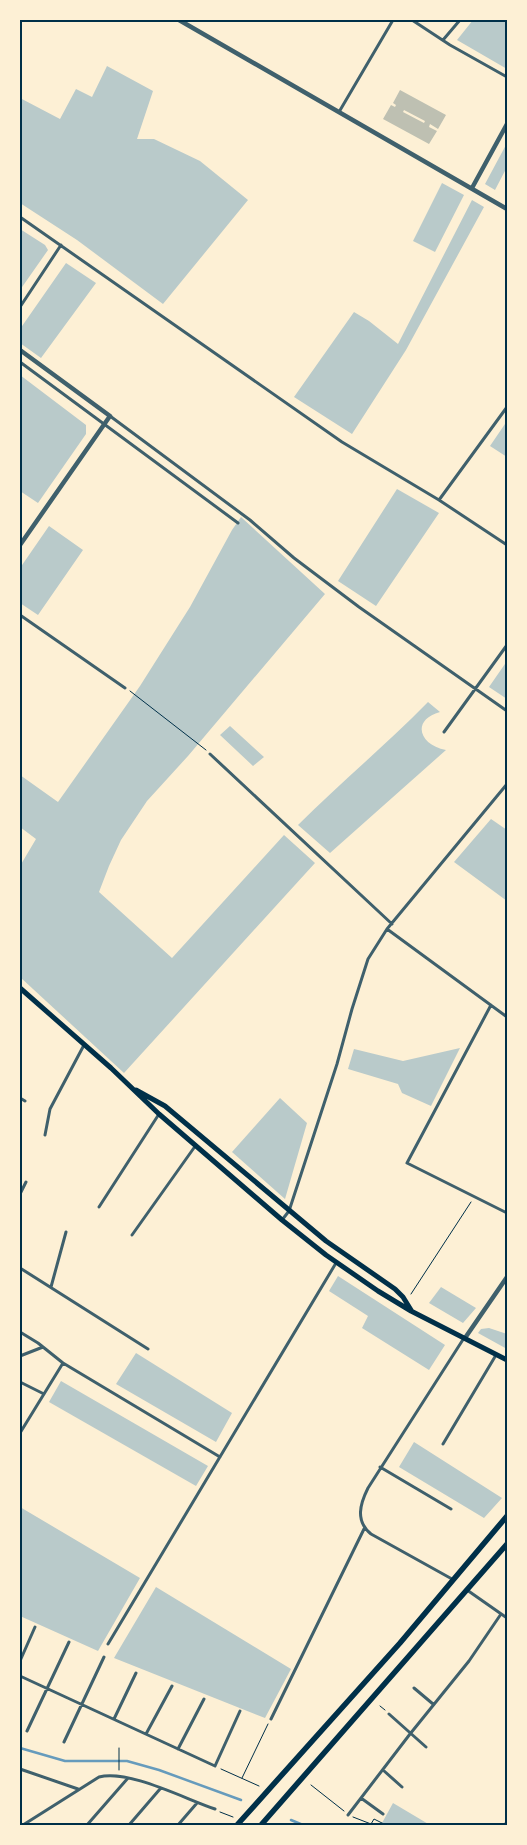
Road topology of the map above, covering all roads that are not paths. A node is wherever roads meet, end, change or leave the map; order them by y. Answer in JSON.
{"nodes":[{"id":1,"x":179,"y":20,"type":"edge"},
{"id":2,"x":393,"y":20,"type":"edge"},
{"id":3,"x":412,"y":20,"type":"edge"},
{"id":4,"x":460,"y":20,"type":"edge"},
{"id":5,"x":443,"y":40,"type":"junction"},
{"id":6,"x":507,"y":77,"type":"edge"},
{"id":7,"x":339,"y":112,"type":"junction"},
{"id":8,"x":507,"y":124,"type":"edge"},
{"id":9,"x":472,"y":188,"type":"junction"},
{"id":10,"x":507,"y":209,"type":"edge"},
{"id":11,"x":20,"y":217,"type":"edge"},
{"id":12,"x":61,"y":245,"type":"junction"},
{"id":13,"x":20,"y":307,"type":"edge"},
{"id":14,"x":20,"y":350,"type":"edge"},
{"id":15,"x":20,"y":362,"type":"edge"},
{"id":16,"x":507,"y":406,"type":"edge"},
{"id":17,"x":110,"y":416,"type":"junction"},
{"id":18,"x":105,"y":424,"type":"junction"},
{"id":19,"x":439,"y":500,"type":"junction"},
{"id":20,"x":238,"y":523,"type":"dead end"},
{"id":21,"x":20,"y":545,"type":"edge"},
{"id":22,"x":507,"y":545,"type":"edge"},
{"id":23,"x":20,"y":615,"type":"edge"},
{"id":24,"x":507,"y":646,"type":"edge"},
{"id":25,"x":126,"y":688,"type":"road end"},
{"id":26,"x":476,"y":689,"type":"junction"},
{"id":27,"x":507,"y":711,"type":"edge"},
{"id":28,"x":444,"y":732,"type":"dead end"},
{"id":29,"x":210,"y":754,"type":"road end"},
{"id":30,"x":507,"y":784,"type":"edge"},
{"id":31,"x":392,"y":924,"type":"junction"},
{"id":32,"x":387,"y":930,"type":"junction"},
{"id":33,"x":21,"y":990,"type":"edge"},
{"id":34,"x":491,"y":1005,"type":"junction"},
{"id":35,"x":507,"y":1017,"type":"edge"},
{"id":36,"x":84,"y":1045,"type":"junction"},
{"id":37,"x":132,"y":1088,"type":"junction"},
{"id":38,"x":20,"y":1098,"type":"edge"},
{"id":39,"x":25,"y":1101,"type":"dead end"},
{"id":40,"x":159,"y":1114,"type":"junction"},
{"id":41,"x":45,"y":1135,"type":"dead end"},
{"id":42,"x":196,"y":1146,"type":"junction"},
{"id":43,"x":26,"y":1182,"type":"dead end"},
{"id":44,"x":20,"y":1194,"type":"edge"},
{"id":45,"x":98,"y":1207,"type":"dead end"},
{"id":46,"x":289,"y":1211,"type":"junction"},
{"id":47,"x":507,"y":1213,"type":"edge"},
{"id":48,"x":282,"y":1220,"type":"junction"},
{"id":49,"x":66,"y":1232,"type":"dead end"},
{"id":50,"x":132,"y":1234,"type":"dead end"},
{"id":51,"x":336,"y":1263,"type":"junction"},
{"id":52,"x":20,"y":1268,"type":"edge"},
{"id":53,"x":507,"y":1277,"type":"edge"},
{"id":54,"x":51,"y":1288,"type":"junction"},
{"id":55,"x":411,"y":1311,"type":"junction"},
{"id":56,"x":20,"y":1332,"type":"edge"},
{"id":57,"x":464,"y":1338,"type":"junction"},
{"id":58,"x":43,"y":1347,"type":"junction"},
{"id":59,"x":148,"y":1349,"type":"dead end"},
{"id":60,"x":496,"y":1354,"type":"junction"},
{"id":61,"x":20,"y":1356,"type":"edge"},
{"id":62,"x":507,"y":1360,"type":"edge"},
{"id":63,"x":63,"y":1363,"type":"junction"},
{"id":64,"x":20,"y":1382,"type":"edge"},
{"id":65,"x":44,"y":1394,"type":"junction"},
{"id":66,"x":20,"y":1433,"type":"edge"},
{"id":67,"x":443,"y":1444,"type":"dead end"},
{"id":68,"x":220,"y":1457,"type":"junction"},
{"id":69,"x":380,"y":1468,"type":"junction"},
{"id":70,"x":452,"y":1509,"type":"dead end"},
{"id":71,"x":507,"y":1516,"type":"edge"},
{"id":72,"x":364,"y":1529,"type":"junction"},
{"id":73,"x":507,"y":1544,"type":"edge"},
{"id":74,"x":452,"y":1579,"type":"junction"},
{"id":75,"x":467,"y":1589,"type":"junction"},
{"id":76,"x":501,"y":1614,"type":"junction"},
{"id":77,"x":507,"y":1618,"type":"edge"},
{"id":78,"x":35,"y":1627,"type":"dead end"},
{"id":79,"x":69,"y":1642,"type":"dead end"},
{"id":80,"x":108,"y":1644,"type":"dead end"},
{"id":81,"x":104,"y":1657,"type":"dead end"},
{"id":82,"x":20,"y":1661,"type":"edge"},
{"id":83,"x":136,"y":1673,"type":"dead end"},
{"id":84,"x":20,"y":1676,"type":"edge"},
{"id":85,"x":172,"y":1686,"type":"dead end"},
{"id":86,"x":47,"y":1688,"type":"junction"},
{"id":87,"x":414,"y":1688,"type":"dead end"},
{"id":88,"x":204,"y":1699,"type":"dead end"},
{"id":89,"x":82,"y":1704,"type":"junction"},
{"id":90,"x":433,"y":1704,"type":"junction"},
{"id":91,"x":240,"y":1711,"type":"dead end"},
{"id":92,"x":389,"y":1714,"type":"dead end"},
{"id":93,"x":114,"y":1719,"type":"junction"},
{"id":94,"x":271,"y":1719,"type":"road end"},
{"id":95,"x":27,"y":1731,"type":"dead end"},
{"id":96,"x":146,"y":1734,"type":"junction"},
{"id":97,"x":410,"y":1734,"type":"junction"},
{"id":98,"x":64,"y":1742,"type":"dead end"},
{"id":99,"x":426,"y":1747,"type":"dead end"},
{"id":100,"x":178,"y":1749,"type":"junction"},
{"id":101,"x":20,"y":1769,"type":"edge"},
{"id":102,"x":383,"y":1770,"type":"junction"},
{"id":103,"x":129,"y":1778,"type":"junction"},
{"id":104,"x":402,"y":1787,"type":"dead end"},
{"id":105,"x":79,"y":1789,"type":"junction"},
{"id":106,"x":160,"y":1789,"type":"junction"},
{"id":107,"x":362,"y":1798,"type":"junction"},
{"id":108,"x":197,"y":1803,"type":"junction"},
{"id":109,"x":215,"y":1809,"type":"road end"},
{"id":110,"x":383,"y":1814,"type":"dead end"},
{"id":111,"x":348,"y":1815,"type":"dead end"},
{"id":112,"x":23,"y":1825,"type":"edge"},
{"id":113,"x":87,"y":1825,"type":"edge"},
{"id":114,"x":129,"y":1825,"type":"edge"},
{"id":115,"x":178,"y":1825,"type":"edge"},
{"id":116,"x":238,"y":1825,"type":"edge"},
{"id":117,"x":261,"y":1825,"type":"edge"}],
"edges":[{"from":1,"to":7,"type":"street"},
{"from":2,"to":7,"type":"street"},
{"from":3,"to":5,"type":"street"},
{"from":4,"to":5,"type":"street"},
{"from":5,"to":6,"type":"street"},
{"from":7,"to":9,"type":"street"},
{"from":8,"to":9,"type":"street"},
{"from":9,"to":10,"type":"street"},
{"from":11,"to":12,"type":"street"},
{"from":12,"to":13,"type":"street"},
{"from":12,"to":19,"type":"street"},
{"from":14,"to":17,"type":"street"},
{"from":15,"to":18,"type":"street"},
{"from":16,"to":19,"type":"street"},
{"from":17,"to":18,"type":"street"},
{"from":17,"to":26,"type":"street"},
{"from":18,"to":20,"type":"street"},
{"from":18,"to":21,"type":"street"},
{"from":19,"to":22,"type":"street"},
{"from":23,"to":25,"type":"street"},
{"from":24,"to":26,"type":"street"},
{"from":26,"to":27,"type":"street"},
{"from":26,"to":28,"type":"street"},
{"from":29,"to":31,"type":"street"},
{"from":30,"to":31,"type":"street"},
{"from":31,"to":32,"type":"street"},
{"from":32,"to":34,"type":"street"},
{"from":32,"to":46,"type":"street"},
{"from":33,"to":36,"type":"main road"},
{"from":34,"to":35,"type":"street"},
{"from":34,"to":47,"type":"street"},
{"from":36,"to":37,"type":"main road"},
{"from":36,"to":41,"type":"street"},
{"from":37,"to":40,"type":"main road"},
{"from":37,"to":46,"type":"main road"},
{"from":38,"to":39,"type":"street"},
{"from":40,"to":42,"type":"main road"},
{"from":40,"to":45,"type":"street"},
{"from":42,"to":48,"type":"main road"},
{"from":42,"to":50,"type":"street"},
{"from":43,"to":44,"type":"street"},
{"from":46,"to":48,"type":"street"},
{"from":46,"to":55,"type":"main road"},
{"from":48,"to":51,"type":"main road"},
{"from":49,"to":54,"type":"street"},
{"from":51,"to":55,"type":"main road"},
{"from":51,"to":68,"type":"street"},
{"from":52,"to":54,"type":"street"},
{"from":53,"to":57,"type":"street"},
{"from":54,"to":59,"type":"street"},
{"from":55,"to":57,"type":"main road"},
{"from":56,"to":58,"type":"street"},
{"from":57,"to":60,"type":"main road"},
{"from":57,"to":69,"type":"street"},
{"from":58,"to":61,"type":"street"},
{"from":58,"to":63,"type":"street"},
{"from":60,"to":62,"type":"main road"},
{"from":60,"to":67,"type":"street"},
{"from":63,"to":65,"type":"street"},
{"from":63,"to":68,"type":"street"},
{"from":64,"to":65,"type":"street"},
{"from":65,"to":66,"type":"street"},
{"from":68,"to":80,"type":"street"},
{"from":69,"to":70,"type":"street"},
{"from":69,"to":72,"type":"street"},
{"from":71,"to":74,"type":"main road"},
{"from":72,"to":74,"type":"street"},
{"from":72,"to":94,"type":"street"},
{"from":73,"to":75,"type":"main road"},
{"from":74,"to":116,"type":"main road"},
{"from":75,"to":76,"type":"street"},
{"from":75,"to":117,"type":"main road"},
{"from":76,"to":77,"type":"street"},
{"from":76,"to":90,"type":"street"},
{"from":78,"to":82,"type":"street"},
{"from":79,"to":86,"type":"street"},
{"from":81,"to":89,"type":"street"},
{"from":83,"to":93,"type":"street"},
{"from":84,"to":86,"type":"street"},
{"from":85,"to":96,"type":"street"},
{"from":86,"to":89,"type":"street"},
{"from":86,"to":95,"type":"street"},
{"from":87,"to":90,"type":"street"},
{"from":88,"to":100,"type":"street"},
{"from":89,"to":93,"type":"street"},
{"from":89,"to":98,"type":"street"},
{"from":90,"to":97,"type":"street"},
{"from":91,"to":100,"type":"street"},
{"from":92,"to":97,"type":"street"},
{"from":93,"to":96,"type":"street"},
{"from":96,"to":100,"type":"street"},
{"from":97,"to":99,"type":"street"},
{"from":97,"to":102,"type":"street"},
{"from":101,"to":105,"type":"street"},
{"from":102,"to":104,"type":"street"},
{"from":102,"to":107,"type":"street"},
{"from":103,"to":105,"type":"street"},
{"from":103,"to":106,"type":"street"},
{"from":103,"to":113,"type":"street"},
{"from":105,"to":112,"type":"street"},
{"from":106,"to":108,"type":"street"},
{"from":106,"to":114,"type":"street"},
{"from":107,"to":110,"type":"street"},
{"from":107,"to":111,"type":"street"},
{"from":108,"to":109,"type":"street"},
{"from":108,"to":115,"type":"street"}]}
